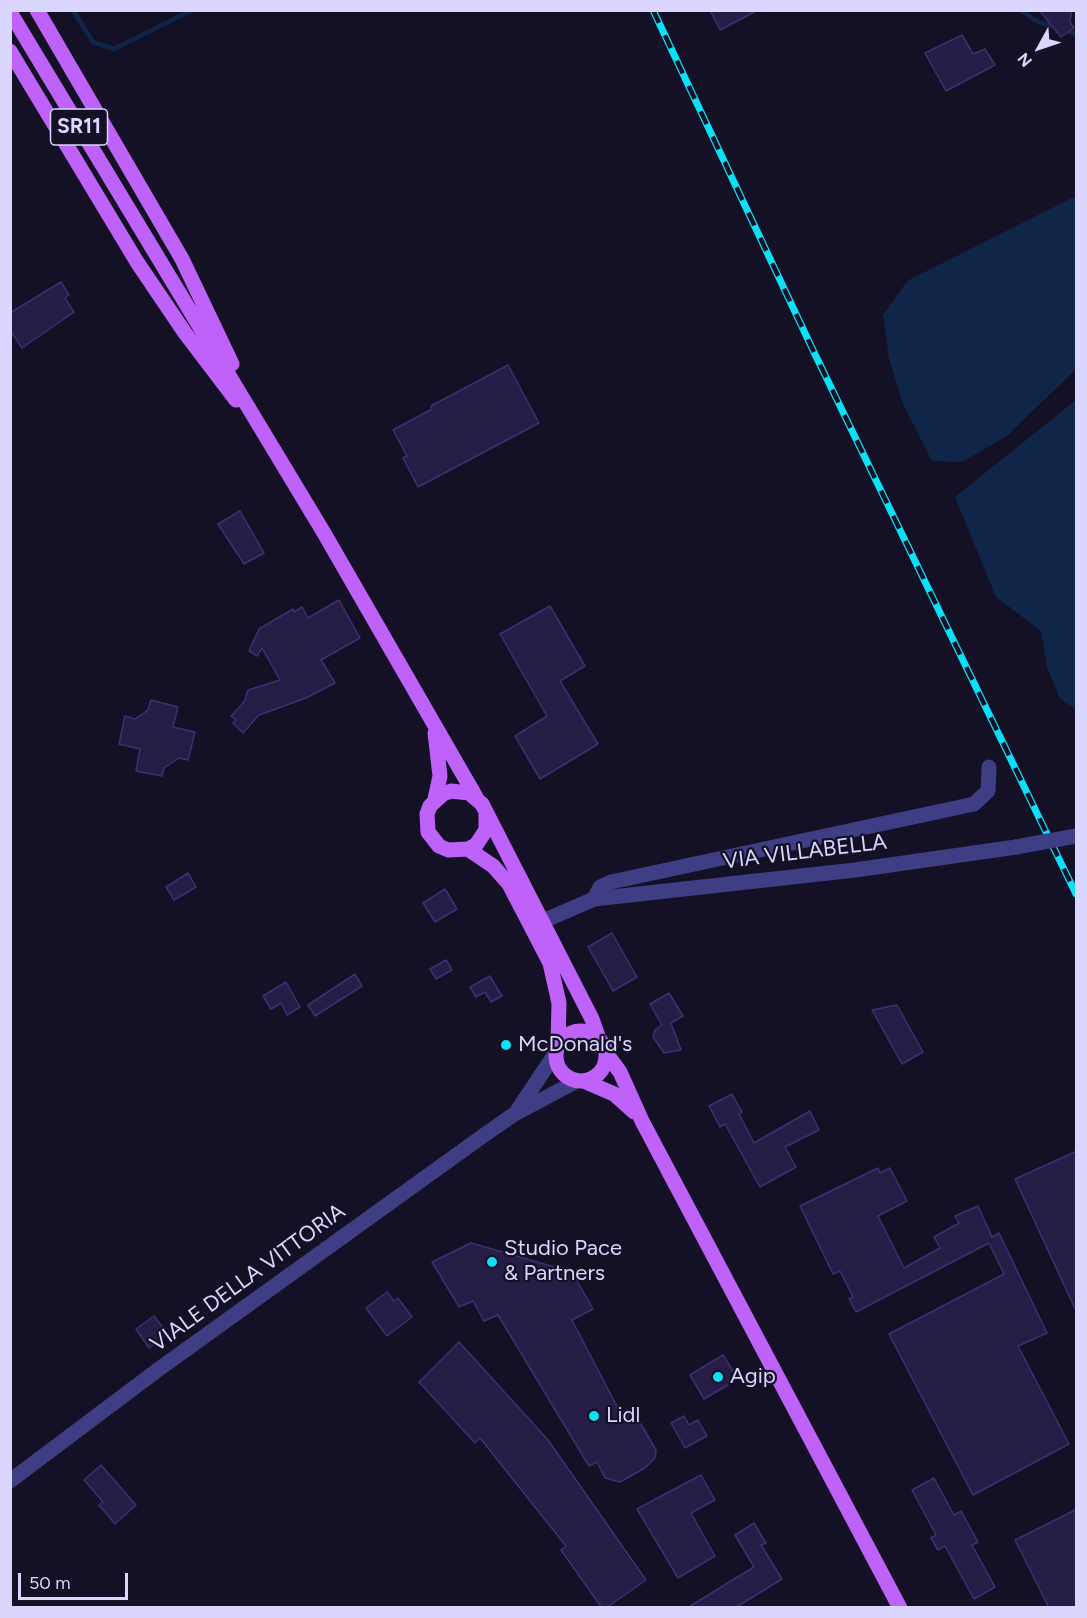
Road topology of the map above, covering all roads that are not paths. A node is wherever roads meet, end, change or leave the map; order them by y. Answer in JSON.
{"nodes":[{"id":1,"x":37,"y":10,"type":"edge"},
{"id":2,"x":10,"y":12,"type":"edge"},
{"id":3,"x":10,"y":51,"type":"edge"},
{"id":4,"x":259,"y":424,"type":"junction"},
{"id":5,"x":434,"y":727,"type":"junction"},
{"id":6,"x":989,"y":767,"type":"dead end"},
{"id":7,"x":476,"y":798,"type":"junction"},
{"id":8,"x":435,"y":799,"type":"junction"},
{"id":9,"x":486,"y":812,"type":"junction"},
{"id":10,"x":1077,"y":836,"type":"edge"},
{"id":11,"x":468,"y":849,"type":"junction"},
{"id":12,"x":594,"y":899,"type":"junction"},
{"id":13,"x":542,"y":922,"type":"junction"},
{"id":14,"x":603,"y":1046,"type":"junction"},
{"id":15,"x":557,"y":1049,"type":"junction"},
{"id":16,"x":581,"y":1081,"type":"junction"},
{"id":17,"x":513,"y":1115,"type":"junction"},
{"id":18,"x":642,"y":1121,"type":"junction"},
{"id":19,"x":10,"y":1481,"type":"edge"},
{"id":20,"x":900,"y":1608,"type":"edge"}],
"edges":[{"from":1,"to":4,"type":"main road"},
{"from":2,"to":4,"type":"main road","number":"SR11"},
{"from":3,"to":4,"type":"main road"},
{"from":4,"to":5,"type":"main road"},
{"from":5,"to":7,"type":"main road"},
{"from":5,"to":8,"type":"main road"},
{"from":6,"to":12,"type":"street"},
{"from":7,"to":8,"type":"main road"},
{"from":7,"to":9,"type":"main road"},
{"from":8,"to":11,"type":"main road"},
{"from":9,"to":11,"type":"main road"},
{"from":9,"to":13,"type":"main road"},
{"from":10,"to":12,"type":"street","name":"VIA VILLABELLA","bridge":true},
{"from":11,"to":15,"type":"main road"},
{"from":12,"to":13,"type":"street","name":"VIA VILLABELLA"},
{"from":13,"to":14,"type":"main road"},
{"from":14,"to":15,"type":"main road"},
{"from":14,"to":16,"type":"main road"},
{"from":14,"to":18,"type":"main road"},
{"from":15,"to":16,"type":"main road"},
{"from":15,"to":17,"type":"street","name":"VIALE DELLA VITTORIA"},
{"from":16,"to":17,"type":"street","name":"VIALE DELLA VITTORIA"},
{"from":16,"to":18,"type":"main road"},
{"from":17,"to":19,"type":"street","name":"VIALE DELLA VITTORIA"},
{"from":18,"to":20,"type":"main road"}]}
